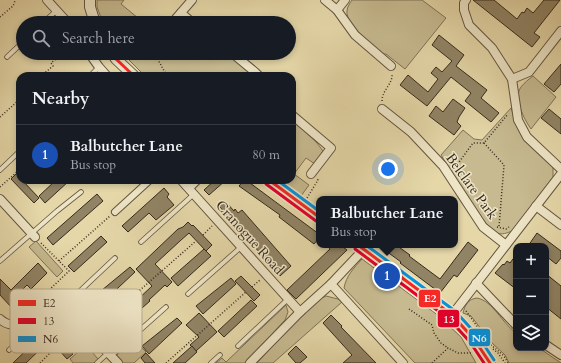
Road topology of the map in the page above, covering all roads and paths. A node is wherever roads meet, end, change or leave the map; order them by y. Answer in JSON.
{"nodes":[{"id":1,"x":46,"y":0,"type":"edge"},
{"id":2,"x":90,"y":0,"type":"edge"},
{"id":3,"x":192,"y":0,"type":"edge"},
{"id":4,"x":325,"y":0,"type":"edge"},
{"id":5,"x":345,"y":0,"type":"edge"},
{"id":6,"x":466,"y":0,"type":"edge"},
{"id":7,"x":15,"y":1,"type":"dead end"},
{"id":8,"x":57,"y":10,"type":"junction"},
{"id":9,"x":337,"y":10,"type":"junction"},
{"id":10,"x":181,"y":13,"type":"junction"},
{"id":11,"x":51,"y":16,"type":"edge"},
{"id":12,"x":62,"y":16,"type":"edge"},
{"id":13,"x":93,"y":16,"type":"edge"},
{"id":14,"x":178,"y":16,"type":"edge"},
{"id":15,"x":185,"y":16,"type":"edge"},
{"id":16,"x":0,"y":17,"type":"edge"},
{"id":17,"x":561,"y":31,"type":"edge"},
{"id":18,"x":16,"y":49,"type":"edge"},
{"id":19,"x":7,"y":57,"type":"dead end"},
{"id":20,"x":55,"y":60,"type":"edge"},
{"id":21,"x":94,"y":60,"type":"edge"},
{"id":22,"x":117,"y":60,"type":"edge"},
{"id":23,"x":158,"y":60,"type":"edge"},
{"id":24,"x":240,"y":60,"type":"edge"},
{"id":25,"x":391,"y":66,"type":"joint"},
{"id":26,"x":99,"y":67,"type":"junction"},
{"id":27,"x":46,"y":72,"type":"edge"},
{"id":28,"x":94,"y":72,"type":"edge"},
{"id":29,"x":103,"y":72,"type":"edge"},
{"id":30,"x":130,"y":72,"type":"edge"},
{"id":31,"x":165,"y":72,"type":"edge"},
{"id":32,"x":255,"y":72,"type":"edge"},
{"id":33,"x":512,"y":79,"type":"junction"},
{"id":34,"x":16,"y":103,"type":"edge"},
{"id":35,"x":382,"y":109,"type":"joint"},
{"id":36,"x":0,"y":116,"type":"edge"},
{"id":37,"x":296,"y":117,"type":"edge"},
{"id":38,"x":511,"y":119,"type":"dead end"},
{"id":39,"x":484,"y":143,"type":"junction"},
{"id":40,"x":16,"y":156,"type":"edge"},
{"id":41,"x":561,"y":169,"type":"edge"},
{"id":42,"x":0,"y":170,"type":"edge"},
{"id":43,"x":452,"y":172,"type":"junction"},
{"id":44,"x":16,"y":173,"type":"edge"},
{"id":45,"x":311,"y":174,"type":"joint"},
{"id":46,"x":458,"y":174,"type":"dead end"},
{"id":47,"x":561,"y":174,"type":"edge"},
{"id":48,"x":146,"y":184,"type":"edge"},
{"id":49,"x":185,"y":184,"type":"edge"},
{"id":50,"x":195,"y":184,"type":"edge"},
{"id":51,"x":274,"y":184,"type":"edge"},
{"id":52,"x":0,"y":187,"type":"edge"},
{"id":53,"x":191,"y":191,"type":"junction"},
{"id":54,"x":81,"y":192,"type":"dead end"},
{"id":55,"x":0,"y":199,"type":"edge"},
{"id":56,"x":302,"y":205,"type":"junction"},
{"id":57,"x":536,"y":206,"type":"junction"},
{"id":58,"x":115,"y":212,"type":"joint"},
{"id":59,"x":316,"y":215,"type":"edge"},
{"id":60,"x":218,"y":221,"type":"junction"},
{"id":61,"x":513,"y":224,"type":"dead end"},
{"id":62,"x":561,"y":225,"type":"edge"},
{"id":63,"x":494,"y":226,"type":"dead end"},
{"id":64,"x":499,"y":228,"type":"junction"},
{"id":65,"x":33,"y":235,"type":"junction"},
{"id":66,"x":203,"y":235,"type":"dead end"},
{"id":67,"x":498,"y":239,"type":"junction"},
{"id":68,"x":196,"y":241,"type":"dead end"},
{"id":69,"x":140,"y":242,"type":"dead end"},
{"id":70,"x":241,"y":246,"type":"junction"},
{"id":71,"x":506,"y":246,"type":"junction"},
{"id":72,"x":360,"y":248,"type":"edge"},
{"id":73,"x":362,"y":248,"type":"edge"},
{"id":74,"x":115,"y":258,"type":"dead end"},
{"id":75,"x":0,"y":261,"type":"edge"},
{"id":76,"x":59,"y":261,"type":"junction"},
{"id":77,"x":266,"y":274,"type":"junction"},
{"id":78,"x":476,"y":283,"type":"junction"},
{"id":79,"x":331,"y":284,"type":"junction"},
{"id":80,"x":252,"y":287,"type":"dead end"},
{"id":81,"x":50,"y":289,"type":"edge"},
{"id":82,"x":80,"y":289,"type":"edge"},
{"id":83,"x":141,"y":289,"type":"edge"},
{"id":84,"x":246,"y":292,"type":"dead end"},
{"id":85,"x":188,"y":294,"type":"dead end"},
{"id":86,"x":288,"y":299,"type":"junction"},
{"id":87,"x":460,"y":303,"type":"junction"},
{"id":88,"x":166,"y":307,"type":"dead end"},
{"id":89,"x":409,"y":309,"type":"dead end"},
{"id":90,"x":300,"y":312,"type":"junction"},
{"id":91,"x":452,"y":315,"type":"junction"},
{"id":92,"x":0,"y":319,"type":"edge"},
{"id":93,"x":513,"y":322,"type":"edge"},
{"id":94,"x":10,"y":324,"type":"edge"},
{"id":95,"x":142,"y":325,"type":"edge"},
{"id":96,"x":238,"y":346,"type":"dead end"},
{"id":97,"x":549,"y":347,"type":"edge"},
{"id":98,"x":448,"y":348,"type":"junction"},
{"id":99,"x":50,"y":353,"type":"edge"},
{"id":100,"x":106,"y":353,"type":"edge"},
{"id":101,"x":108,"y":353,"type":"edge"},
{"id":102,"x":473,"y":353,"type":"dead end"},
{"id":103,"x":561,"y":355,"type":"edge"},
{"id":104,"x":220,"y":356,"type":"dead end"},
{"id":105,"x":40,"y":363,"type":"edge"},
{"id":106,"x":97,"y":363,"type":"edge"},
{"id":107,"x":118,"y":363,"type":"edge"},
{"id":108,"x":166,"y":363,"type":"edge"},
{"id":109,"x":211,"y":363,"type":"edge"},
{"id":110,"x":250,"y":363,"type":"edge"},
{"id":111,"x":403,"y":363,"type":"edge"},
{"id":112,"x":432,"y":363,"type":"edge"},
{"id":113,"x":490,"y":363,"type":"edge"},
{"id":114,"x":508,"y":363,"type":"edge"}],
"edges":[{"from":1,"to":8,"type":"street"},
{"from":2,"to":13,"type":"street"},
{"from":3,"to":10,"type":"street"},
{"from":4,"to":9,"type":"street"},
{"from":5,"to":9,"type":"street"},
{"from":6,"to":33,"type":"street"},
{"from":7,"to":16,"type":"path"},
{"from":8,"to":11,"type":"lane"},
{"from":8,"to":12,"type":"street"},
{"from":9,"to":25,"type":"street"},
{"from":10,"to":14,"type":"street"},
{"from":10,"to":15,"type":"street"},
{"from":17,"to":33,"type":"street"},
{"from":18,"to":19,"type":"lane"},
{"from":20,"to":27,"type":"path"},
{"from":21,"to":26,"type":"street"},
{"from":22,"to":30,"type":"street"},
{"from":23,"to":31,"type":"path"},
{"from":24,"to":32,"type":"street"},
{"from":25,"to":35,"type":"path"},
{"from":26,"to":28,"type":"lane"},
{"from":26,"to":29,"type":"street"},
{"from":33,"to":41,"type":"street"},
{"from":34,"to":36,"type":"path"},
{"from":35,"to":43,"type":"street","name":"Belclare Park"},
{"from":37,"to":45,"type":"street"},
{"from":38,"to":39,"type":"path"},
{"from":39,"to":43,"type":"path"},
{"from":39,"to":64,"type":"path"},
{"from":40,"to":42,"type":"lane"},
{"from":43,"to":46,"type":"path"},
{"from":43,"to":67,"type":"street","name":"Belclare Park"},
{"from":44,"to":52,"type":"path"},
{"from":45,"to":56,"type":"path"},
{"from":47,"to":57,"type":"street"},
{"from":48,"to":58,"type":"street"},
{"from":49,"to":53,"type":"street","name":"Cranogue Road"},
{"from":50,"to":53,"type":"street"},
{"from":51,"to":56,"type":"street"},
{"from":53,"to":60,"type":"street","name":"Cranogue Road"},
{"from":53,"to":69,"type":"lane"},
{"from":54,"to":65,"type":"lane"},
{"from":55,"to":65,"type":"street"},
{"from":56,"to":59,"type":"street"},
{"from":57,"to":62,"type":"street"},
{"from":57,"to":71,"type":"street"},
{"from":58,"to":76,"type":"path"},
{"from":60,"to":66,"type":"path"},
{"from":60,"to":70,"type":"street","name":"Cranogue Road"},
{"from":61,"to":64,"type":"path"},
{"from":63,"to":64,"type":"path"},
{"from":64,"to":67,"type":"path"},
{"from":65,"to":75,"type":"lane"},
{"from":65,"to":76,"type":"path"},
{"from":67,"to":71,"type":"street","name":"Belclare Park"},
{"from":68,"to":83,"type":"path"},
{"from":70,"to":77,"type":"street","name":"Cranogue Road"},
{"from":70,"to":85,"type":"lane"},
{"from":71,"to":78,"type":"street"},
{"from":72,"to":79,"type":"street"},
{"from":73,"to":91,"type":"street"},
{"from":74,"to":82,"type":"lane"},
{"from":76,"to":81,"type":"path"},
{"from":77,"to":80,"type":"path"},
{"from":77,"to":86,"type":"street","name":"Cranogue Road"},
{"from":78,"to":87,"type":"street"},
{"from":78,"to":93,"type":"street"},
{"from":79,"to":90,"type":"street"},
{"from":79,"to":111,"type":"street"},
{"from":84,"to":108,"type":"path"},
{"from":86,"to":90,"type":"street","name":"Cranogue Road"},
{"from":86,"to":96,"type":"lane"},
{"from":87,"to":91,"type":"street"},
{"from":87,"to":114,"type":"path"},
{"from":88,"to":95,"type":"lane"},
{"from":89,"to":98,"type":"path"},
{"from":90,"to":110,"type":"street"},
{"from":91,"to":113,"type":"street"},
{"from":92,"to":94,"type":"street"},
{"from":97,"to":103,"type":"street"},
{"from":98,"to":102,"type":"path"},
{"from":98,"to":112,"type":"path"},
{"from":99,"to":105,"type":"path"},
{"from":100,"to":106,"type":"lane"},
{"from":101,"to":107,"type":"street"},
{"from":104,"to":109,"type":"lane"}]}
